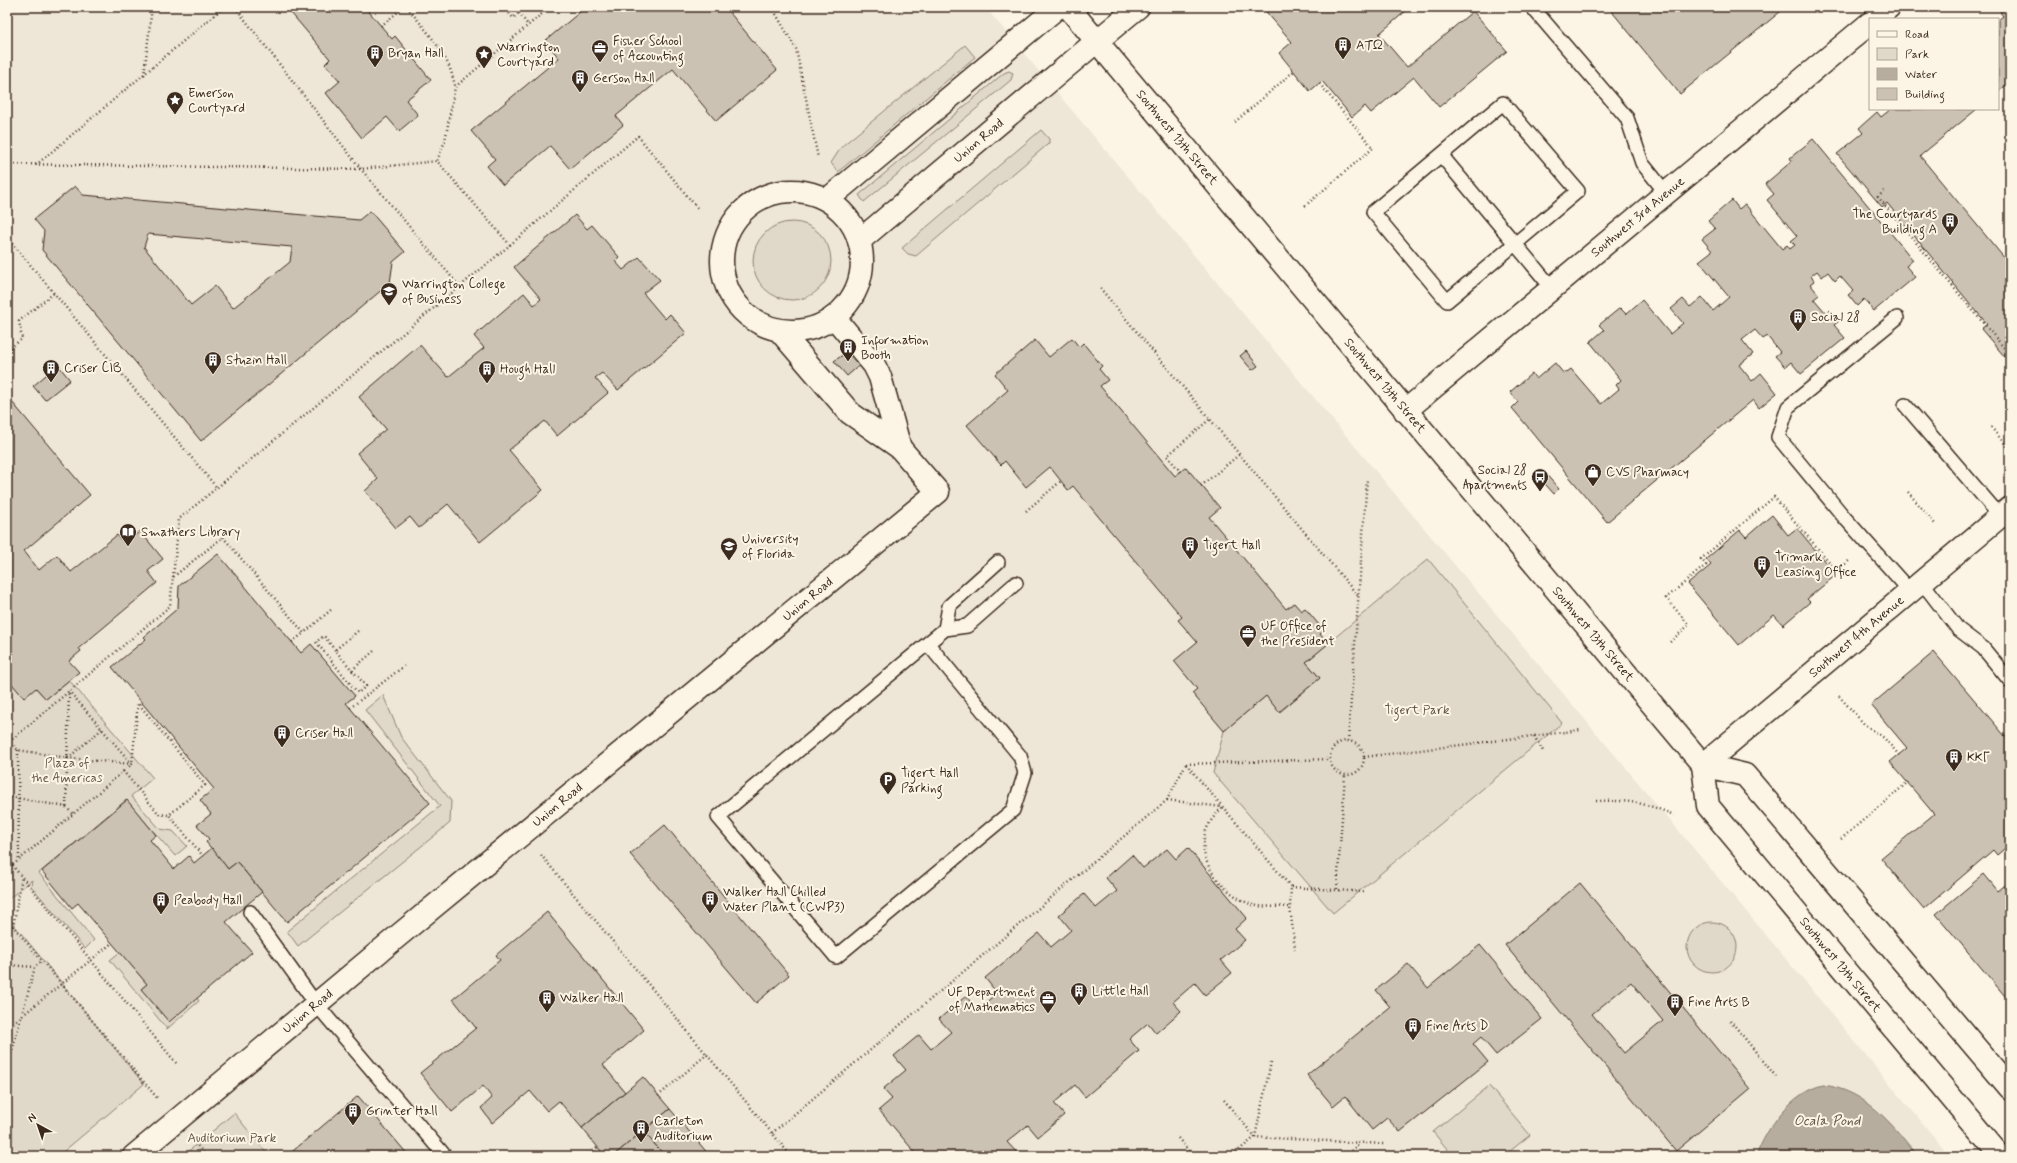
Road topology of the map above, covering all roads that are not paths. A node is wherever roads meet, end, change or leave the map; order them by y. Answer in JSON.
{"nodes":[{"id":1,"x":1058,"y":7,"type":"edge"},
{"id":2,"x":1068,"y":7,"type":"edge"},
{"id":3,"x":1138,"y":7,"type":"edge"},
{"id":4,"x":1532,"y":7,"type":"edge"},
{"id":5,"x":1889,"y":7,"type":"edge"},
{"id":6,"x":1876,"y":18,"type":"edge"},
{"id":7,"x":1869,"y":24,"type":"edge"},
{"id":8,"x":1097,"y":41,"type":"junction"},
{"id":9,"x":1441,"y":155,"type":"junction"},
{"id":10,"x":1666,"y":193,"type":"junction"},
{"id":11,"x":828,"y":199,"type":"junction"},
{"id":12,"x":860,"y":241,"type":"junction"},
{"id":13,"x":1516,"y":244,"type":"junction"},
{"id":14,"x":1552,"y":288,"type":"junction"},
{"id":15,"x":834,"y":317,"type":"junction"},
{"id":16,"x":1897,"y":318,"type":"dead end"},
{"id":17,"x":779,"y":330,"type":"junction"},
{"id":18,"x":1904,"y":404,"type":"dead end"},
{"id":19,"x":1405,"y":411,"type":"junction"},
{"id":20,"x":900,"y":448,"type":"junction"},
{"id":21,"x":2005,"y":512,"type":"edge"},
{"id":22,"x":998,"y":562,"type":"dead end"},
{"id":23,"x":1016,"y":584,"type":"dead end"},
{"id":24,"x":1916,"y":587,"type":"junction"},
{"id":25,"x":945,"y":629,"type":"junction"},
{"id":26,"x":928,"y":644,"type":"junction"},
{"id":27,"x":2010,"y":681,"type":"edge"},
{"id":28,"x":1702,"y":765,"type":"junction"},
{"id":29,"x":250,"y":912,"type":"dead end"},
{"id":30,"x":316,"y":1004,"type":"junction"},
{"id":31,"x":2010,"y":1088,"type":"edge"},
{"id":32,"x":134,"y":1156,"type":"edge"},
{"id":33,"x":445,"y":1156,"type":"edge"},
{"id":34,"x":2000,"y":1156,"type":"edge"}],
"edges":[{"from":1,"to":11,"type":"street"},
{"from":2,"to":8,"type":"street","name":"Southwest 13th Street"},
{"from":3,"to":8,"type":"street","name":"Union Road"},
{"from":4,"to":10,"type":"lane"},
{"from":5,"to":6,"type":"street"},
{"from":7,"to":10,"type":"street","name":"Southwest 3rd Avenue"},
{"from":8,"to":12,"type":"street","name":"Union Road"},
{"from":8,"to":19,"type":"street","name":"Southwest 13th Street"},
{"from":9,"to":13,"type":"lane"},
{"from":9,"to":13,"type":"lane"},
{"from":9,"to":13,"type":"lane"},
{"from":10,"to":14,"type":"street","name":"Southwest 3rd Avenue"},
{"from":11,"to":12,"type":"street","name":"Union Road"},
{"from":11,"to":17,"type":"street","name":"Union Road"},
{"from":12,"to":15,"type":"street","name":"Union Road"},
{"from":13,"to":14,"type":"lane"},
{"from":14,"to":19,"type":"street","name":"Southwest 3rd Avenue"},
{"from":15,"to":17,"type":"street","name":"Union Road"},
{"from":15,"to":20,"type":"street","name":"Union Road"},
{"from":16,"to":24,"type":"lane"},
{"from":17,"to":20,"type":"street","name":"Union Road"},
{"from":18,"to":21,"type":"lane"},
{"from":19,"to":28,"type":"street","name":"Southwest 13th Street"},
{"from":20,"to":30,"type":"street","name":"Union Road"},
{"from":21,"to":24,"type":"street","name":"Southwest 4th Avenue"},
{"from":22,"to":25,"type":"lane"},
{"from":23,"to":25,"type":"lane"},
{"from":24,"to":27,"type":"lane"},
{"from":24,"to":28,"type":"street","name":"Southwest 4th Avenue"},
{"from":25,"to":26,"type":"lane"},
{"from":26,"to":26,"type":"lane"},
{"from":28,"to":31,"type":"street"},
{"from":28,"to":34,"type":"street","name":"Southwest 13th Street"},
{"from":29,"to":30,"type":"lane"},
{"from":30,"to":32,"type":"street","name":"Union Road"},
{"from":30,"to":33,"type":"lane"}]}
